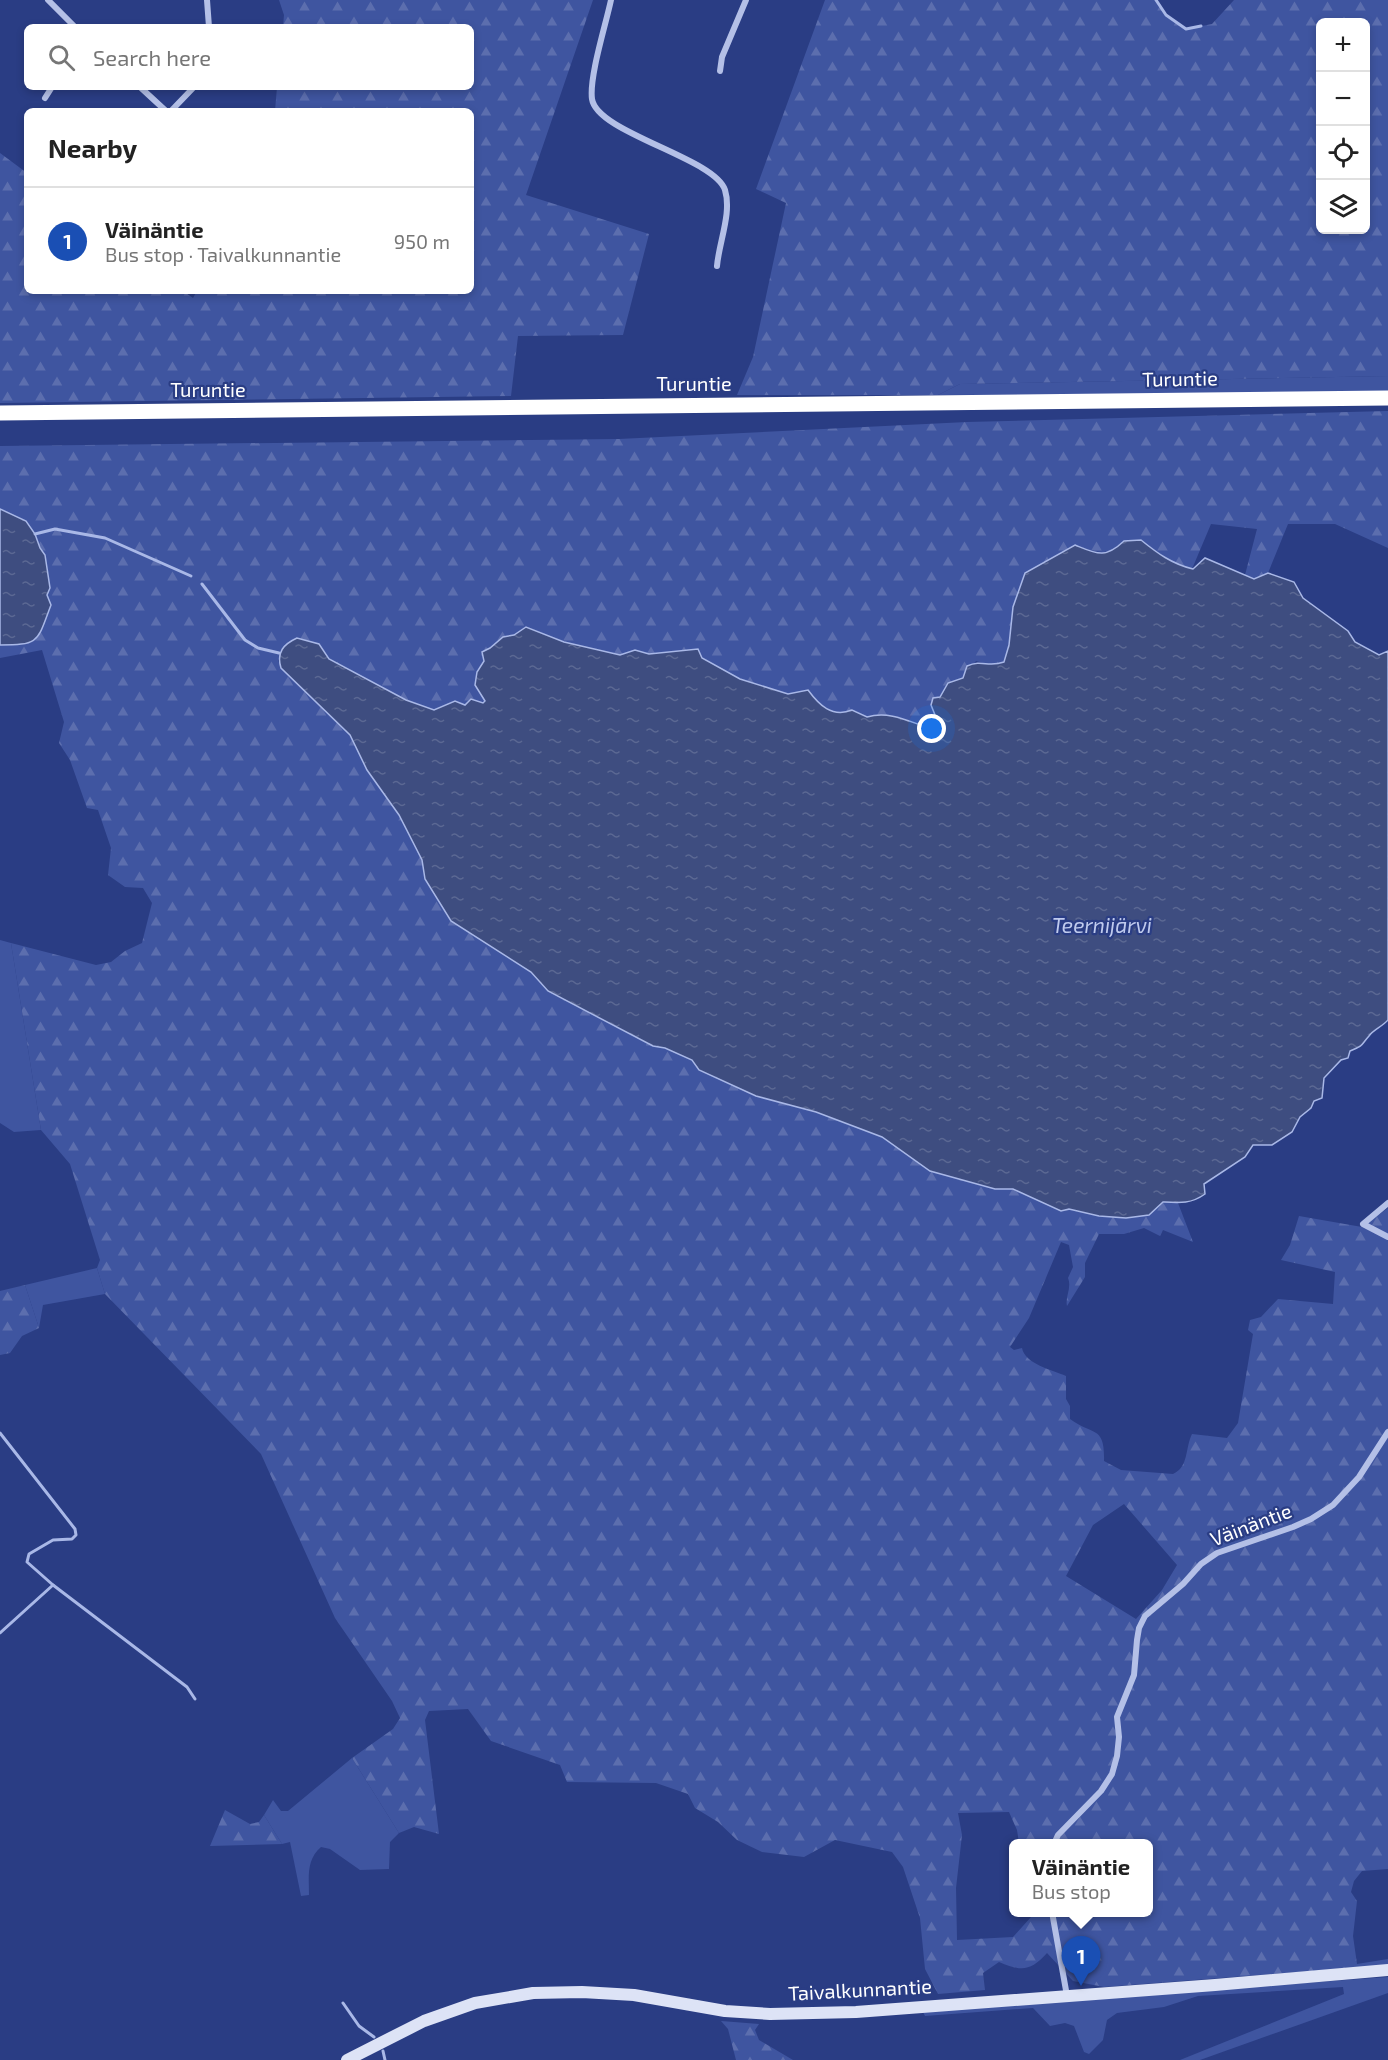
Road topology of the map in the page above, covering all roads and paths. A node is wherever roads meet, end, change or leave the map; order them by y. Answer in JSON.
{"nodes":[{"id":1,"x":48,"y":0,"type":"edge"},
{"id":2,"x":207,"y":0,"type":"edge"},
{"id":3,"x":611,"y":0,"type":"edge"},
{"id":4,"x":747,"y":0,"type":"edge"},
{"id":5,"x":72,"y":24,"type":"edge"},
{"id":6,"x":209,"y":24,"type":"edge"},
{"id":7,"x":720,"y":71,"type":"dead end"},
{"id":8,"x":50,"y":90,"type":"edge"},
{"id":9,"x":143,"y":90,"type":"edge"},
{"id":10,"x":191,"y":90,"type":"edge"},
{"id":11,"x":45,"y":98,"type":"dead end"},
{"id":12,"x":163,"y":108,"type":"edge"},
{"id":13,"x":174,"y":108,"type":"edge"},
{"id":14,"x":717,"y":266,"type":"dead end"},
{"id":15,"x":1388,"y":398,"type":"edge"},
{"id":16,"x":0,"y":413,"type":"edge"},
{"id":17,"x":1388,"y":1203,"type":"edge"},
{"id":18,"x":1388,"y":1238,"type":"edge"},
{"id":19,"x":1388,"y":1432,"type":"edge"},
{"id":20,"x":1056,"y":1839,"type":"edge"},
{"id":21,"x":1053,"y":1917,"type":"edge"},
{"id":22,"x":1388,"y":1970,"type":"edge"},
{"id":23,"x":1067,"y":1996,"type":"junction"},
{"id":24,"x":347,"y":2060,"type":"edge"}],
"edges":[{"from":1,"to":5,"type":"street"},
{"from":2,"to":6,"type":"street"},
{"from":3,"to":14,"type":"street"},
{"from":4,"to":7,"type":"street"},
{"from":8,"to":11,"type":"street"},
{"from":9,"to":12,"type":"street"},
{"from":10,"to":13,"type":"street"},
{"from":15,"to":16,"type":"highway","name":"Turuntie"},
{"from":17,"to":18,"type":"street"},
{"from":19,"to":20,"type":"street","name":"Väinäntie"},
{"from":21,"to":23,"type":"street"},
{"from":22,"to":23,"type":"street","name":"Taivalkunnantie"},
{"from":23,"to":24,"type":"street","name":"Taivalkunnantie"}]}
